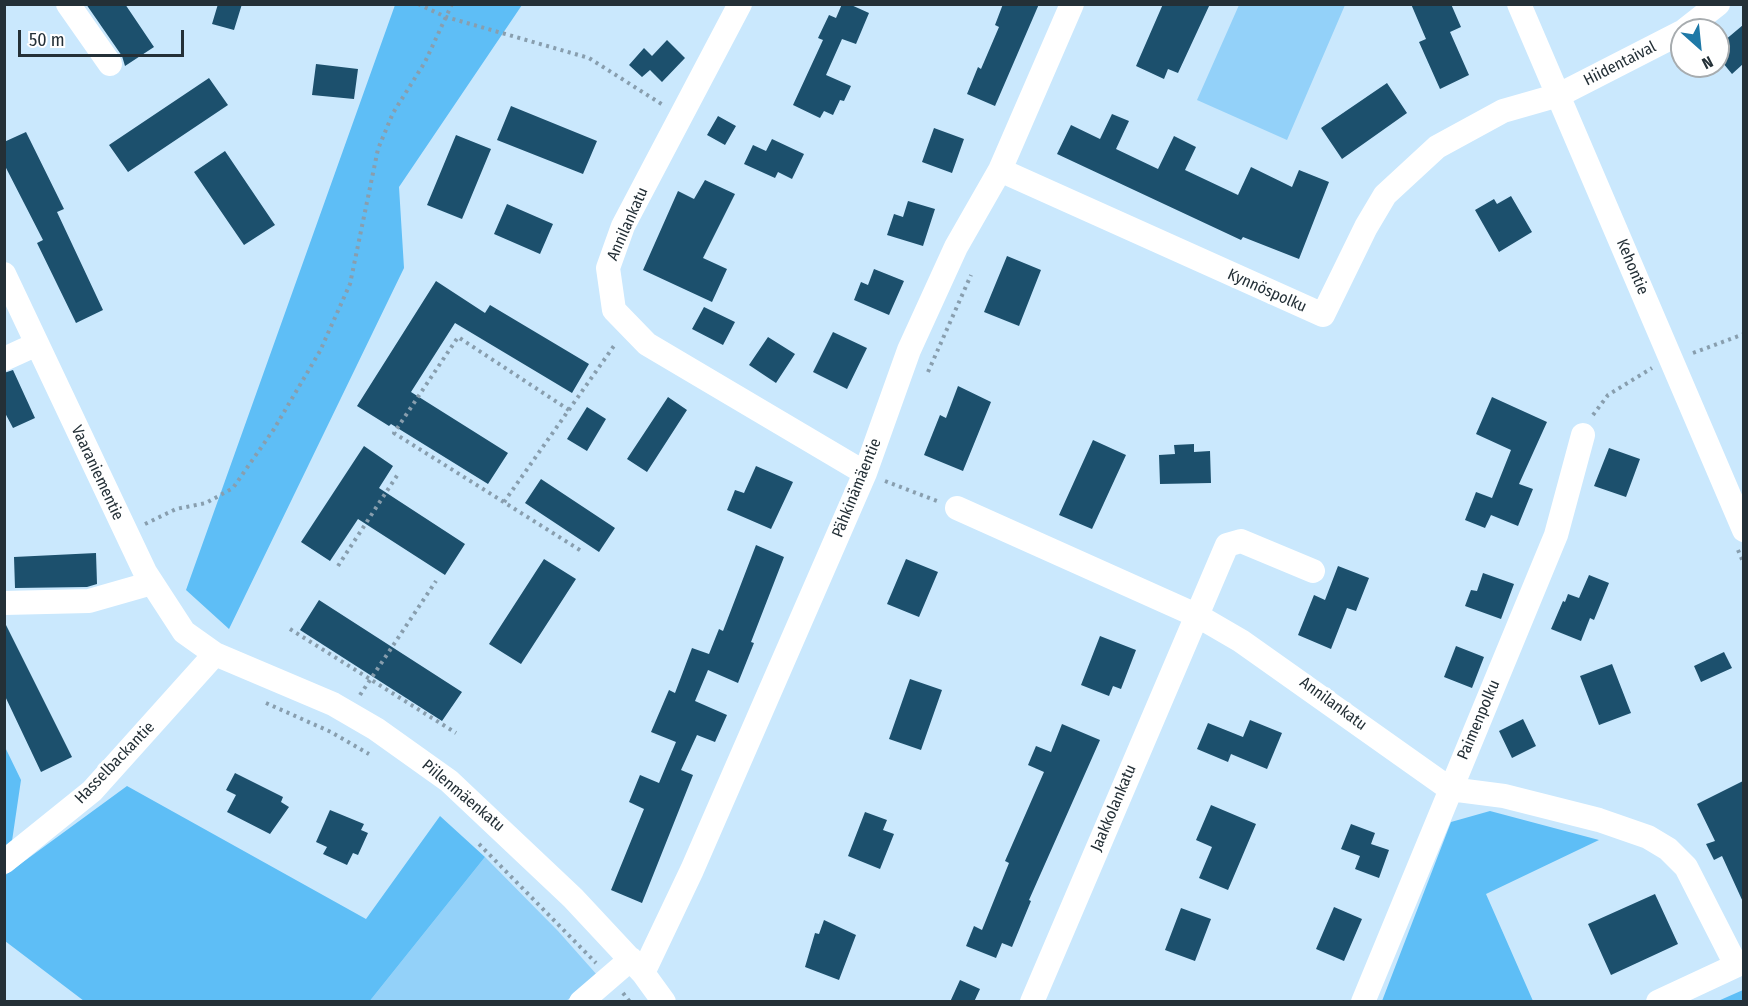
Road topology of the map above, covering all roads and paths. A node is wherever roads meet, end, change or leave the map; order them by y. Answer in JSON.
{"nodes":[{"id":1,"x":68,"y":4,"type":"edge"},
{"id":2,"x":418,"y":4,"type":"edge"},
{"id":3,"x":452,"y":4,"type":"edge"},
{"id":4,"x":740,"y":4,"type":"edge"},
{"id":5,"x":1072,"y":4,"type":"edge"},
{"id":6,"x":1520,"y":4,"type":"edge"},
{"id":7,"x":1718,"y":4,"type":"edge"},
{"id":8,"x":446,"y":17,"type":"junction"},
{"id":9,"x":1700,"y":18,"type":"edge"},
{"id":10,"x":1670,"y":38,"type":"edge"},
{"id":11,"x":110,"y":64,"type":"dead end"},
{"id":12,"x":1559,"y":95,"type":"junction"},
{"id":13,"x":681,"y":117,"type":"junction"},
{"id":14,"x":1000,"y":170,"type":"junction"},
{"id":15,"x":4,"y":274,"type":"edge"},
{"id":16,"x":628,"y":325,"type":"junction"},
{"id":17,"x":1743,"y":334,"type":"edge"},
{"id":18,"x":37,"y":344,"type":"junction"},
{"id":19,"x":4,"y":359,"type":"edge"},
{"id":20,"x":1672,"y":361,"type":"junction"},
{"id":21,"x":569,"y":410,"type":"junction"},
{"id":22,"x":1583,"y":435,"type":"joint"},
{"id":23,"x":398,"y":474,"type":"dead end"},
{"id":24,"x":872,"y":476,"type":"junction"},
{"id":25,"x":504,"y":502,"type":"junction"},
{"id":26,"x":957,"y":508,"type":"joint"},
{"id":27,"x":1743,"y":530,"type":"edge"},
{"id":28,"x":126,"y":533,"type":"junction"},
{"id":29,"x":583,"y":552,"type":"dead end"},
{"id":30,"x":338,"y":566,"type":"dead end"},
{"id":31,"x":1312,"y":571,"type":"dead end"},
{"id":32,"x":436,"y":581,"type":"dead end"},
{"id":33,"x":152,"y":583,"type":"junction"},
{"id":34,"x":4,"y":603,"type":"edge"},
{"id":35,"x":1198,"y":616,"type":"junction"},
{"id":36,"x":290,"y":629,"type":"dead end"},
{"id":37,"x":215,"y":654,"type":"junction"},
{"id":38,"x":370,"y":679,"type":"junction"},
{"id":39,"x":256,"y":699,"type":"dead end"},
{"id":40,"x":347,"y":713,"type":"junction"},
{"id":41,"x":456,"y":733,"type":"dead end"},
{"id":42,"x":372,"y":757,"type":"dead end"},
{"id":43,"x":1450,"y":789,"type":"junction"},
{"id":44,"x":475,"y":840,"type":"dead end"},
{"id":45,"x":4,"y":862,"type":"edge"},
{"id":46,"x":1740,"y":964,"type":"edge"},
{"id":47,"x":637,"y":966,"type":"junction"},
{"id":48,"x":609,"y":978,"type":"junction"},
{"id":49,"x":580,"y":1002,"type":"edge"},
{"id":50,"x":630,"y":1002,"type":"edge"},
{"id":51,"x":664,"y":1002,"type":"edge"},
{"id":52,"x":1032,"y":1002,"type":"edge"},
{"id":53,"x":1363,"y":1002,"type":"edge"},
{"id":54,"x":1658,"y":1002,"type":"edge"}],
"edges":[{"from":1,"to":11,"type":"street"},
{"from":2,"to":8,"type":"path"},
{"from":3,"to":8,"type":"path"},
{"from":4,"to":13,"type":"street","name":"Annilankatu"},
{"from":5,"to":14,"type":"street","name":"Pähkinämäentie"},
{"from":6,"to":12,"type":"street","name":"Kehontie"},
{"from":7,"to":9,"type":"street","name":"Hiidentaival"},
{"from":8,"to":13,"type":"path"},
{"from":8,"to":28,"type":"path"},
{"from":10,"to":12,"type":"street","name":"Hiidentaival"},
{"from":12,"to":14,"type":"street","name":"Kynnöspolku"},
{"from":12,"to":20,"type":"street","name":"Kehontie"},
{"from":13,"to":16,"type":"street","name":"Annilankatu"},
{"from":14,"to":24,"type":"street","name":"Pähkinämäentie"},
{"from":15,"to":18,"type":"street","name":"Vaaraniementie"},
{"from":16,"to":21,"type":"path"},
{"from":16,"to":24,"type":"street","name":"Annilankatu"},
{"from":17,"to":20,"type":"path"},
{"from":18,"to":19,"type":"street"},
{"from":18,"to":28,"type":"street","name":"Vaaraniementie"},
{"from":20,"to":22,"type":"path"},
{"from":20,"to":27,"type":"street","name":"Kehontie"},
{"from":21,"to":25,"type":"path"},
{"from":21,"to":25,"type":"path"},
{"from":22,"to":43,"type":"street","name":"Paimenpolku"},
{"from":23,"to":30,"type":"path"},
{"from":24,"to":26,"type":"path"},
{"from":24,"to":47,"type":"street","name":"Pähkinämäentie"},
{"from":25,"to":29,"type":"path"},
{"from":26,"to":35,"type":"street","name":"Annilankatu"},
{"from":28,"to":33,"type":"street","name":"Vaaraniementie"},
{"from":31,"to":35,"type":"street","name":"Jaakkolankatu"},
{"from":32,"to":38,"type":"path"},
{"from":33,"to":34,"type":"street"},
{"from":33,"to":37,"type":"street","name":"Vaaraniementie"},
{"from":35,"to":43,"type":"street","name":"Annilankatu"},
{"from":35,"to":52,"type":"street","name":"Jaakkolankatu"},
{"from":36,"to":38,"type":"path"},
{"from":37,"to":40,"type":"street","name":"Piilenmäenkatu"},
{"from":37,"to":45,"type":"street","name":"Hasselbackantie"},
{"from":38,"to":40,"type":"path"},
{"from":38,"to":41,"type":"path"},
{"from":39,"to":42,"type":"path"},
{"from":40,"to":47,"type":"street","name":"Piilenmäenkatu"},
{"from":43,"to":46,"type":"street","name":"Annilankatu"},
{"from":43,"to":53,"type":"street","name":"Paimenpolku"},
{"from":44,"to":48,"type":"path"},
{"from":46,"to":54,"type":"street"},
{"from":47,"to":48,"type":"street","name":"Pähkinämäentie"},
{"from":47,"to":51,"type":"street","name":"Piilenmäenkatu"},
{"from":48,"to":49,"type":"street","name":"Pähkinämäentie"},
{"from":48,"to":50,"type":"path"}]}
